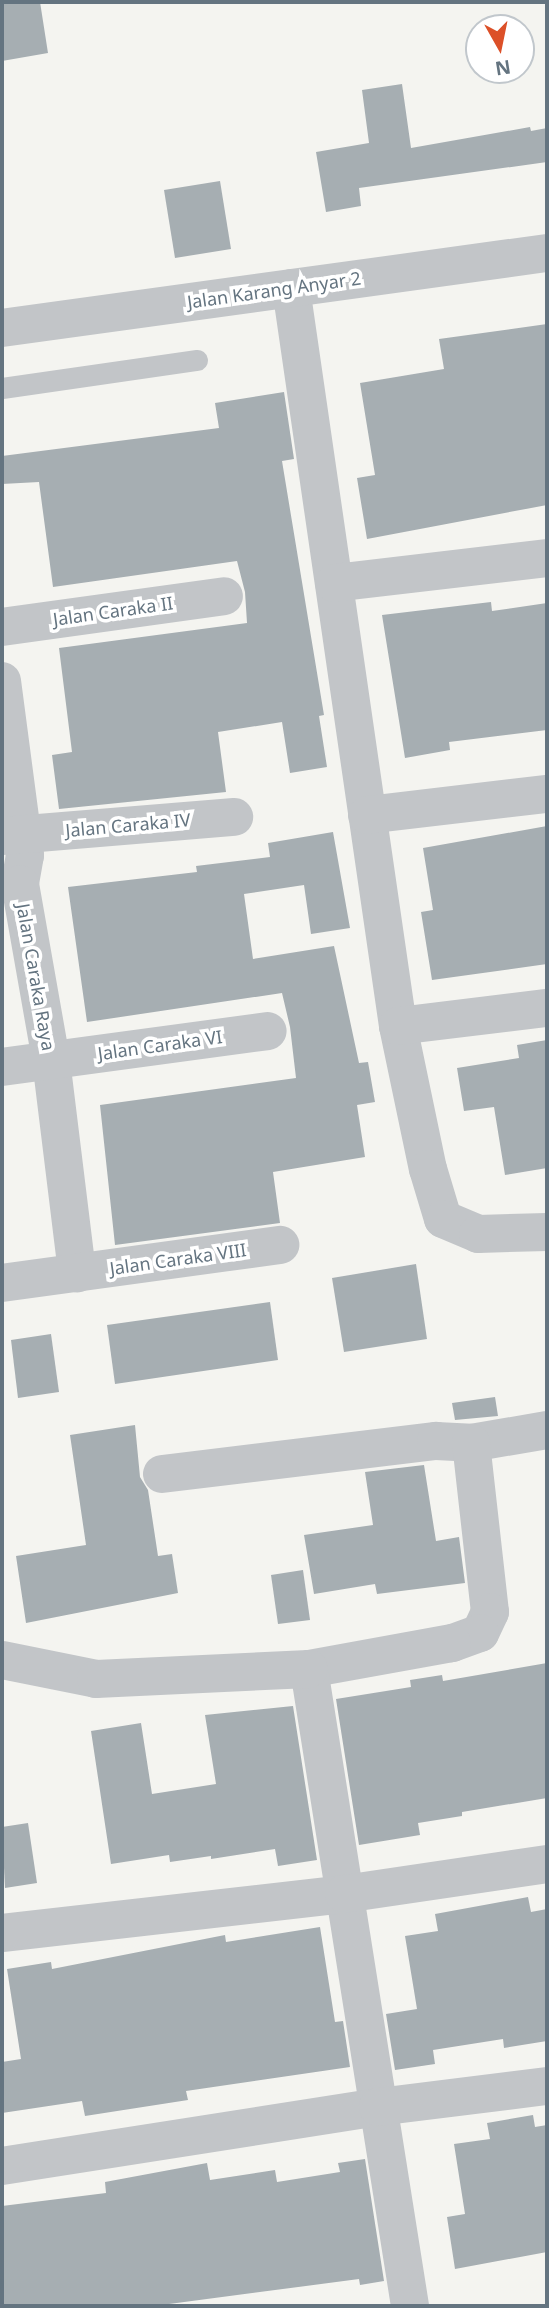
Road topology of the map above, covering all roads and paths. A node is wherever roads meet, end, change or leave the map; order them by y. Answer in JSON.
{"nodes":[{"id":1,"x":547,"y":253,"type":"edge"},
{"id":2,"x":291,"y":288,"type":"junction"},
{"id":3,"x":2,"y":328,"type":"edge"},
{"id":4,"x":197,"y":360,"type":"dead end"},
{"id":5,"x":2,"y":388,"type":"edge"},
{"id":6,"x":547,"y":558,"type":"edge"},
{"id":7,"x":334,"y":583,"type":"junction"},
{"id":8,"x":224,"y":596,"type":"dead end"},
{"id":9,"x":2,"y":627,"type":"edge"},
{"id":10,"x":2,"y":681,"type":"edge"},
{"id":11,"x":547,"y":794,"type":"edge"},
{"id":12,"x":367,"y":815,"type":"junction"},
{"id":13,"x":234,"y":817,"type":"dead end"},
{"id":14,"x":9,"y":837,"type":"edge"},
{"id":15,"x":547,"y":1008,"type":"edge"},
{"id":16,"x":398,"y":1026,"type":"junction"},
{"id":17,"x":268,"y":1031,"type":"dead end"},
{"id":18,"x":51,"y":1060,"type":"junction"},
{"id":19,"x":2,"y":1067,"type":"edge"},
{"id":20,"x":547,"y":1233,"type":"edge"},
{"id":21,"x":279,"y":1245,"type":"dead end"},
{"id":22,"x":77,"y":1273,"type":"junction"},
{"id":23,"x":2,"y":1283,"type":"edge"},
{"id":24,"x":547,"y":1430,"type":"edge"},
{"id":25,"x":471,"y":1443,"type":"junction"},
{"id":26,"x":162,"y":1474,"type":"dead end"},
{"id":27,"x":2,"y":1660,"type":"edge"},
{"id":28,"x":309,"y":1669,"type":"junction"},
{"id":29,"x":547,"y":1864,"type":"edge"},
{"id":30,"x":344,"y":1894,"type":"junction"},
{"id":31,"x":2,"y":1933,"type":"edge"},
{"id":32,"x":547,"y":2086,"type":"edge"},
{"id":33,"x":378,"y":2107,"type":"junction"},
{"id":34,"x":2,"y":2166,"type":"edge"},
{"id":35,"x":410,"y":2306,"type":"edge"}],
"edges":[{"from":1,"to":2,"type":"street","name":"Jalan Karang Anyar 2"},
{"from":2,"to":3,"type":"street","name":"Jalan Karang Anyar 2"},
{"from":2,"to":7,"type":"street"},
{"from":4,"to":5,"type":"lane"},
{"from":6,"to":7,"type":"street"},
{"from":7,"to":12,"type":"street"},
{"from":8,"to":9,"type":"street","name":"Jalan Caraka II"},
{"from":10,"to":14,"type":"street","name":"Jalan Caraka Raya"},
{"from":11,"to":12,"type":"street"},
{"from":12,"to":16,"type":"street"},
{"from":13,"to":14,"type":"street","name":"Jalan Caraka IV"},
{"from":14,"to":18,"type":"street","name":"Jalan Caraka Raya"},
{"from":15,"to":16,"type":"street"},
{"from":16,"to":20,"type":"street"},
{"from":17,"to":18,"type":"street","name":"Jalan Caraka VI"},
{"from":18,"to":19,"type":"street","name":"Jalan Caraka VI"},
{"from":18,"to":22,"type":"street","name":"Jalan Caraka Raya"},
{"from":21,"to":22,"type":"street","name":"Jalan Caraka VIII"},
{"from":22,"to":23,"type":"street","name":"Jalan Caraka VIII"},
{"from":24,"to":25,"type":"street"},
{"from":25,"to":26,"type":"street"},
{"from":25,"to":28,"type":"street"},
{"from":27,"to":28,"type":"street"},
{"from":28,"to":30,"type":"street"},
{"from":29,"to":30,"type":"street"},
{"from":30,"to":31,"type":"street"},
{"from":30,"to":33,"type":"street"},
{"from":32,"to":33,"type":"street"},
{"from":33,"to":34,"type":"street"},
{"from":33,"to":35,"type":"street"}]}
